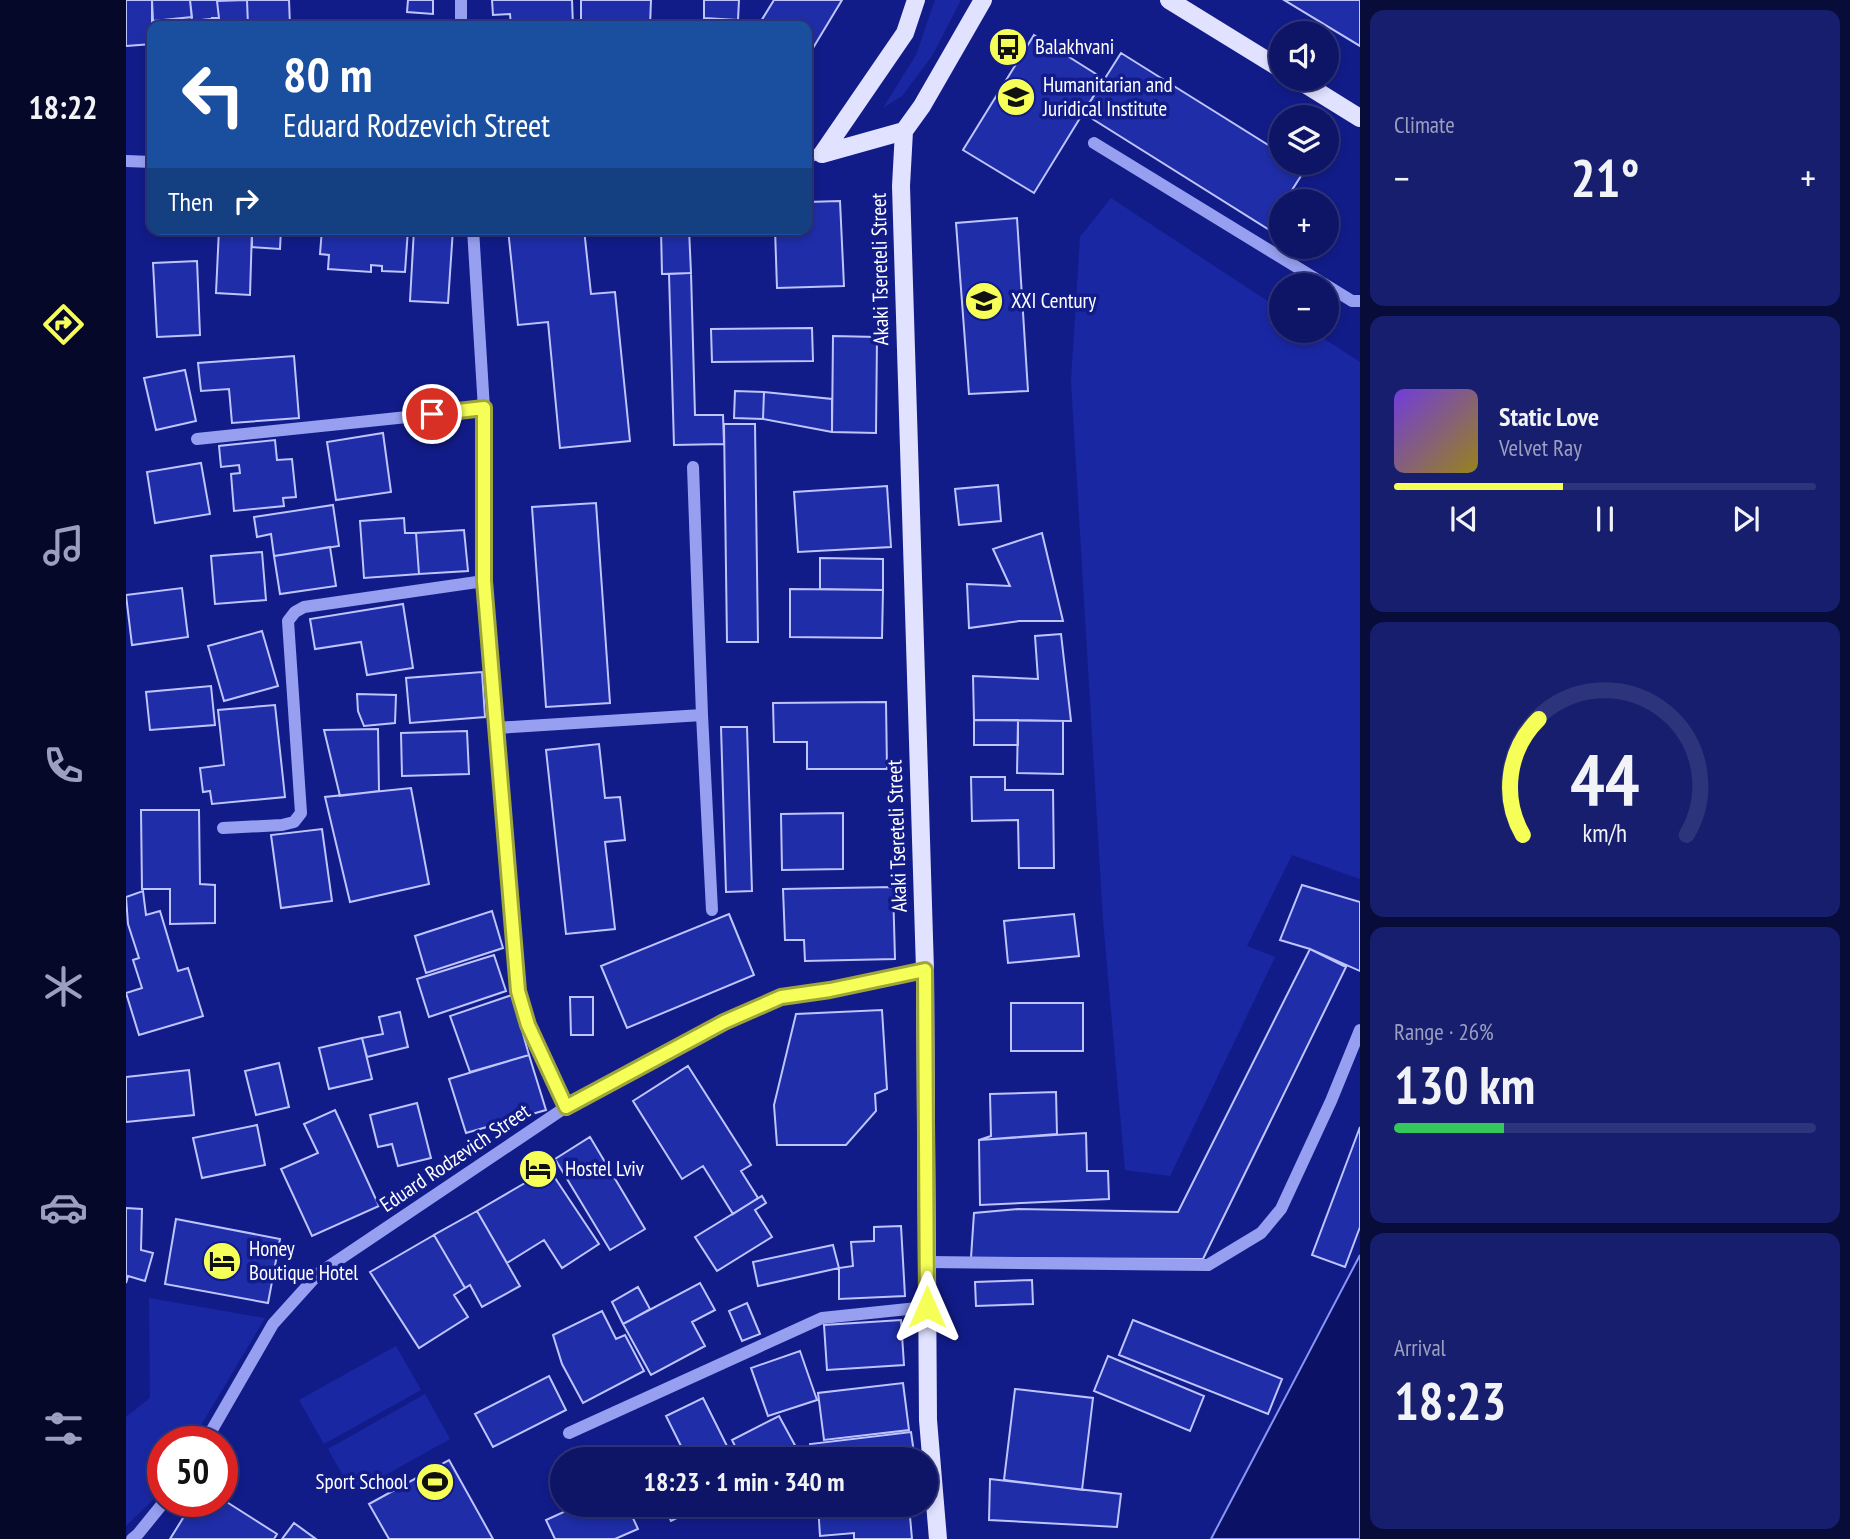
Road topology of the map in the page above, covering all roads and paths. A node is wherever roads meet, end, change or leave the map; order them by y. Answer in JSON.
{"nodes":[{"id":1,"x":461,"y":0,"type":"edge"},
{"id":2,"x":916,"y":0,"type":"edge"},
{"id":3,"x":983,"y":0,"type":"edge"},
{"id":4,"x":1168,"y":0,"type":"edge"},
{"id":5,"x":461,"y":21,"type":"edge"},
{"id":6,"x":1269,"y":62,"type":"edge"},
{"id":7,"x":1316,"y":91,"type":"edge"},
{"id":8,"x":1360,"y":118,"type":"edge"},
{"id":9,"x":904,"y":131,"type":"junction"},
{"id":10,"x":1094,"y":142,"type":"dead end"},
{"id":11,"x":814,"y":155,"type":"edge"},
{"id":12,"x":126,"y":161,"type":"edge"},
{"id":13,"x":147,"y":162,"type":"edge"},
{"id":14,"x":473,"y":235,"type":"edge"},
{"id":15,"x":1307,"y":273,"type":"edge"},
{"id":16,"x":1339,"y":293,"type":"edge"},
{"id":17,"x":1360,"y":301,"type":"edge"},
{"id":18,"x":484,"y":408,"type":"junction"},
{"id":19,"x":197,"y":439,"type":"dead end"},
{"id":20,"x":693,"y":467,"type":"dead end"},
{"id":21,"x":484,"y":581,"type":"junction"},
{"id":22,"x":702,"y":715,"type":"junction"},
{"id":23,"x":496,"y":728,"type":"junction"},
{"id":24,"x":223,"y":828,"type":"dead end"},
{"id":25,"x":712,"y":910,"type":"dead end"},
{"id":26,"x":925,"y":970,"type":"junction"},
{"id":27,"x":1360,"y":1030,"type":"edge"},
{"id":28,"x":566,"y":1107,"type":"junction"},
{"id":29,"x":927,"y":1262,"type":"junction"},
{"id":30,"x":927,"y":1307,"type":"junction"},
{"id":31,"x":214,"y":1426,"type":"edge"},
{"id":32,"x":569,"y":1433,"type":"dead end"},
{"id":33,"x":152,"y":1517,"type":"edge"},
{"id":34,"x":132,"y":1539,"type":"edge"},
{"id":35,"x":938,"y":1539,"type":"edge"}],
"edges":[{"from":1,"to":5,"type":"street"},
{"from":2,"to":11,"type":"main road"},
{"from":3,"to":9,"type":"main road"},
{"from":4,"to":6,"type":"main road"},
{"from":7,"to":8,"type":"main road"},
{"from":9,"to":11,"type":"main road"},
{"from":9,"to":26,"type":"main road","name":"Akaki Tsereteli Street"},
{"from":10,"to":15,"type":"street"},
{"from":12,"to":13,"type":"street"},
{"from":14,"to":18,"type":"street"},
{"from":16,"to":17,"type":"street"},
{"from":18,"to":19,"type":"street"},
{"from":18,"to":21,"type":"street"},
{"from":20,"to":22,"type":"street"},
{"from":21,"to":23,"type":"street"},
{"from":21,"to":24,"type":"street"},
{"from":22,"to":23,"type":"street"},
{"from":22,"to":25,"type":"street"},
{"from":23,"to":28,"type":"street"},
{"from":26,"to":28,"type":"street","name":"Eduard Rodzevich Street"},
{"from":26,"to":29,"type":"main road","name":"Akaki Tsereteli Street"},
{"from":27,"to":29,"type":"street"},
{"from":28,"to":31,"type":"street","name":"Eduard Rodzevich Street"},
{"from":29,"to":30,"type":"main road","name":"Akaki Tsereteli Street"},
{"from":30,"to":32,"type":"street"},
{"from":30,"to":35,"type":"main road","name":"Akaki Tsereteli Street"},
{"from":33,"to":34,"type":"street"}]}
